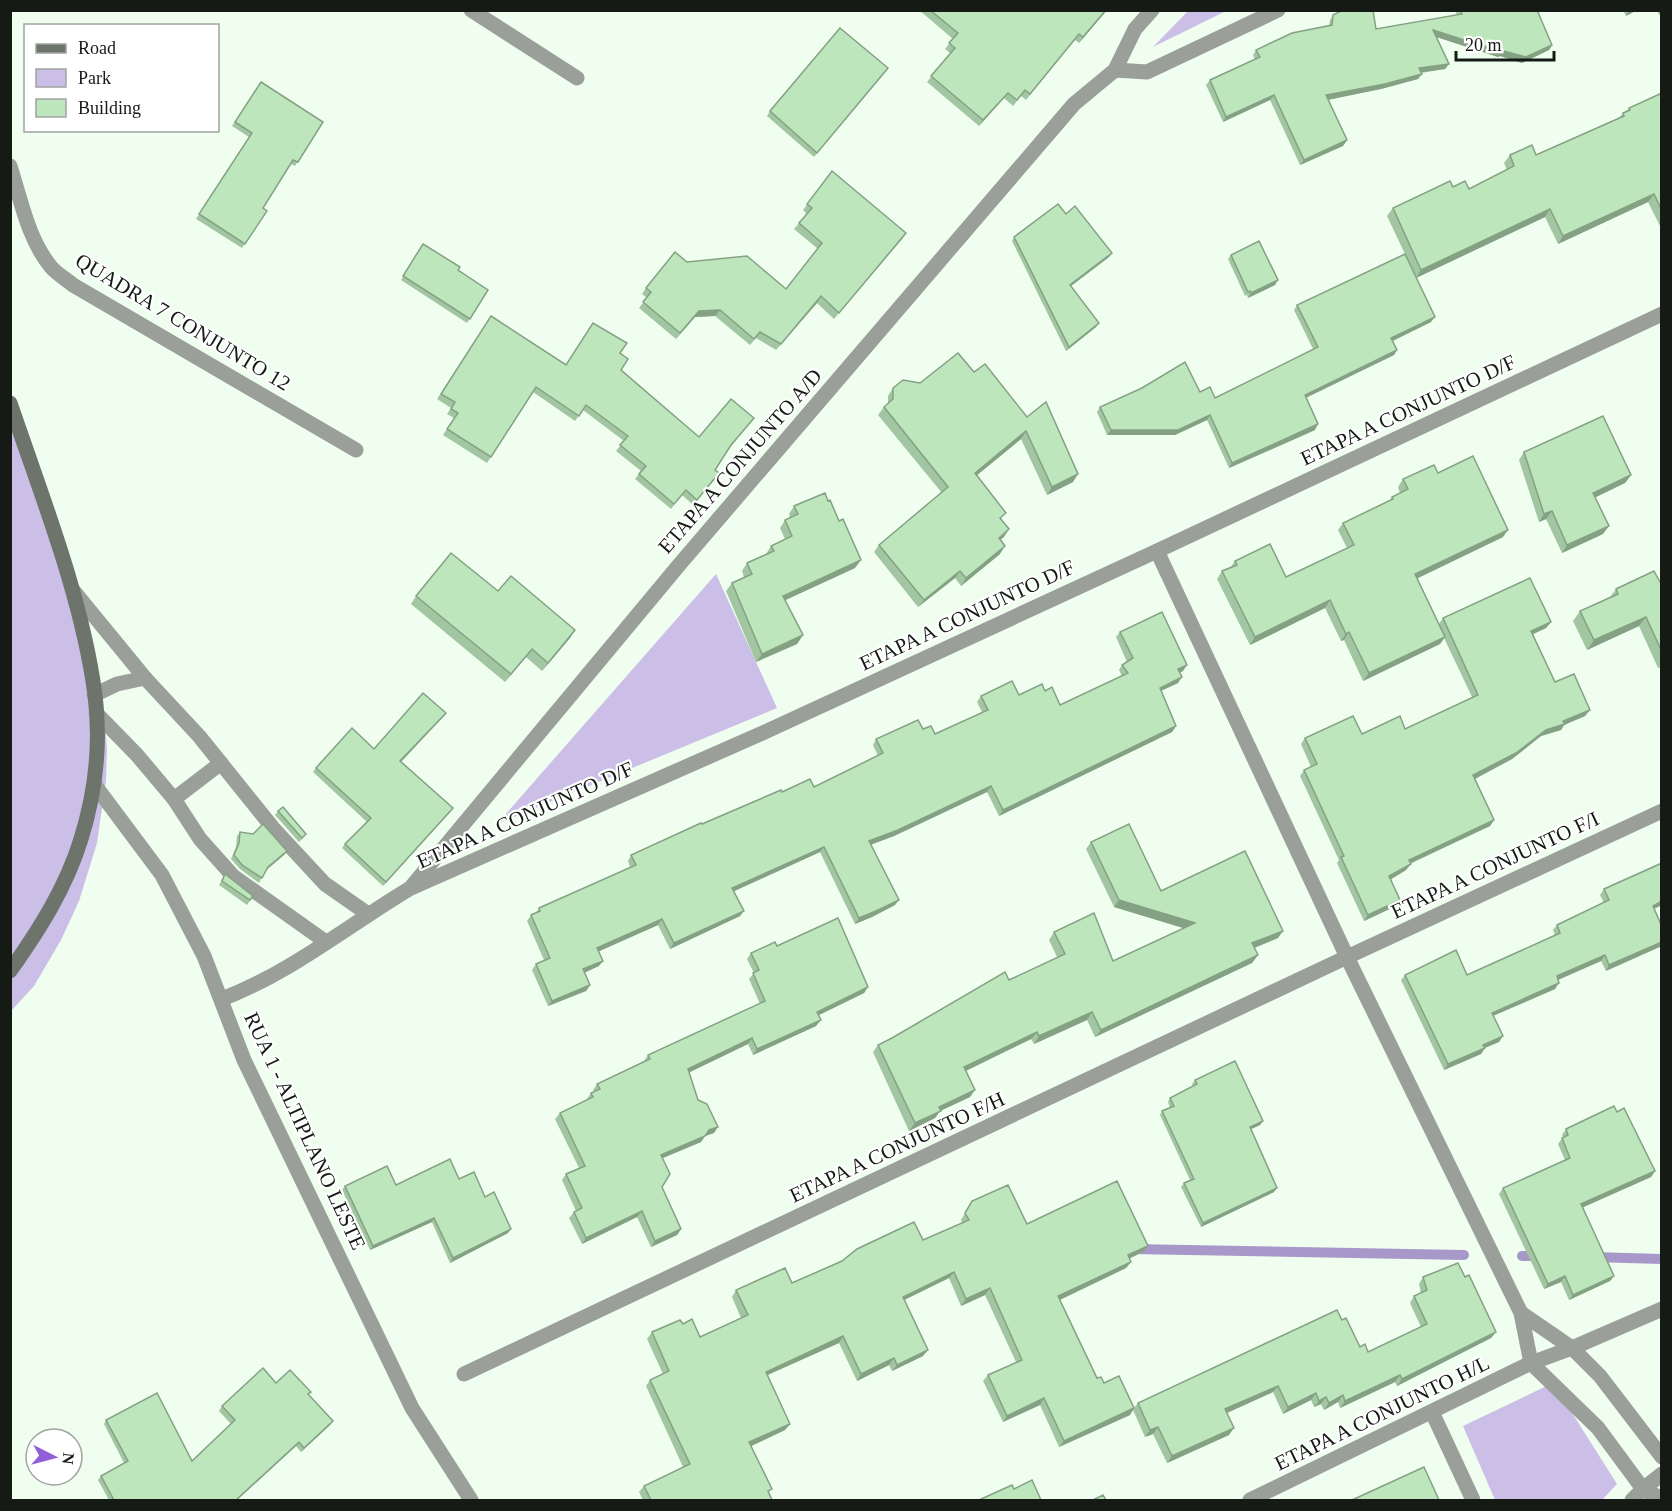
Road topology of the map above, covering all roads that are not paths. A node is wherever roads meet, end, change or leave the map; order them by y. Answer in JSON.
{"nodes":[{"id":1,"x":471,"y":10,"type":"edge"},
{"id":2,"x":1152,"y":10,"type":"edge"},
{"id":3,"x":1278,"y":10,"type":"edge"},
{"id":4,"x":1115,"y":70,"type":"junction"},
{"id":5,"x":578,"y":78,"type":"dead end"},
{"id":6,"x":10,"y":166,"type":"edge"},
{"id":7,"x":1662,"y":314,"type":"edge"},
{"id":8,"x":10,"y":403,"type":"edge"},
{"id":9,"x":356,"y":450,"type":"dead end"},
{"id":10,"x":1157,"y":551,"type":"junction"},
{"id":11,"x":72,"y":589,"type":"junction"},
{"id":12,"x":145,"y":678,"type":"junction"},
{"id":13,"x":94,"y":695,"type":"junction"},
{"id":14,"x":96,"y":713,"type":"junction"},
{"id":15,"x":221,"y":763,"type":"junction"},
{"id":16,"x":94,"y":784,"type":"junction"},
{"id":17,"x":174,"y":799,"type":"junction"},
{"id":18,"x":1662,"y":811,"type":"edge"},
{"id":19,"x":409,"y":890,"type":"junction"},
{"id":20,"x":368,"y":914,"type":"junction"},
{"id":21,"x":326,"y":942,"type":"junction"},
{"id":22,"x":1347,"y":957,"type":"junction"},
{"id":23,"x":10,"y":971,"type":"edge"},
{"id":24,"x":222,"y":999,"type":"junction"},
{"id":25,"x":1662,"y":1309,"type":"edge"},
{"id":26,"x":1521,"y":1313,"type":"junction"},
{"id":27,"x":1572,"y":1348,"type":"junction"},
{"id":28,"x":1531,"y":1363,"type":"junction"},
{"id":29,"x":464,"y":1374,"type":"dead end"},
{"id":30,"x":1432,"y":1412,"type":"junction"},
{"id":31,"x":1662,"y":1457,"type":"edge"},
{"id":32,"x":1662,"y":1474,"type":"edge"},
{"id":33,"x":1643,"y":1489,"type":"junction"},
{"id":34,"x":1662,"y":1499,"type":"edge"},
{"id":35,"x":471,"y":1500,"type":"edge"},
{"id":36,"x":1251,"y":1500,"type":"edge"},
{"id":37,"x":1473,"y":1500,"type":"edge"},
{"id":38,"x":1632,"y":1500,"type":"edge"}],
"edges":[{"from":1,"to":5,"type":"street"},
{"from":2,"to":4,"type":"street"},
{"from":3,"to":4,"type":"street"},
{"from":4,"to":19,"type":"street","name":"ETAPA A CONJUNTO A/D"},
{"from":6,"to":9,"type":"street","name":"QUADRA 7 CONJUNTO 12"},
{"from":7,"to":10,"type":"street","name":"ETAPA A CONJUNTO D/F"},
{"from":8,"to":11,"type":"street"},
{"from":10,"to":19,"type":"street","name":"ETAPA A CONJUNTO D/F"},
{"from":10,"to":22,"type":"street"},
{"from":11,"to":12,"type":"street"},
{"from":11,"to":13,"type":"street"},
{"from":12,"to":13,"type":"street"},
{"from":12,"to":15,"type":"street"},
{"from":13,"to":14,"type":"street"},
{"from":14,"to":16,"type":"street"},
{"from":14,"to":17,"type":"street"},
{"from":15,"to":17,"type":"street"},
{"from":15,"to":20,"type":"street"},
{"from":16,"to":23,"type":"street"},
{"from":16,"to":24,"type":"street","name":"RUA 1 - ALTIPLANO LESTE"},
{"from":17,"to":21,"type":"street"},
{"from":18,"to":22,"type":"street","name":"ETAPA A CONJUNTO F/I"},
{"from":19,"to":20,"type":"street","name":"ETAPA A CONJUNTO D/F"},
{"from":20,"to":21,"type":"street","name":"ETAPA A CONJUNTO D/F"},
{"from":21,"to":24,"type":"street","name":"ETAPA A CONJUNTO D/F"},
{"from":22,"to":26,"type":"street"},
{"from":22,"to":29,"type":"street","name":"ETAPA A CONJUNTO F/H"},
{"from":24,"to":35,"type":"street","name":"RUA 1 - ALTIPLANO LESTE"},
{"from":25,"to":27,"type":"street","name":"ETAPA A CONJUNTO H/L"},
{"from":26,"to":27,"type":"street"},
{"from":26,"to":28,"type":"street"},
{"from":27,"to":28,"type":"street","name":"ETAPA A CONJUNTO H/L"},
{"from":27,"to":31,"type":"street"},
{"from":28,"to":30,"type":"street","name":"ETAPA A CONJUNTO H/L"},
{"from":28,"to":33,"type":"street"},
{"from":30,"to":36,"type":"street","name":"ETAPA A CONJUNTO H/L"},
{"from":30,"to":37,"type":"street"},
{"from":32,"to":33,"type":"street"},
{"from":33,"to":34,"type":"street"},
{"from":33,"to":38,"type":"street"}]}
